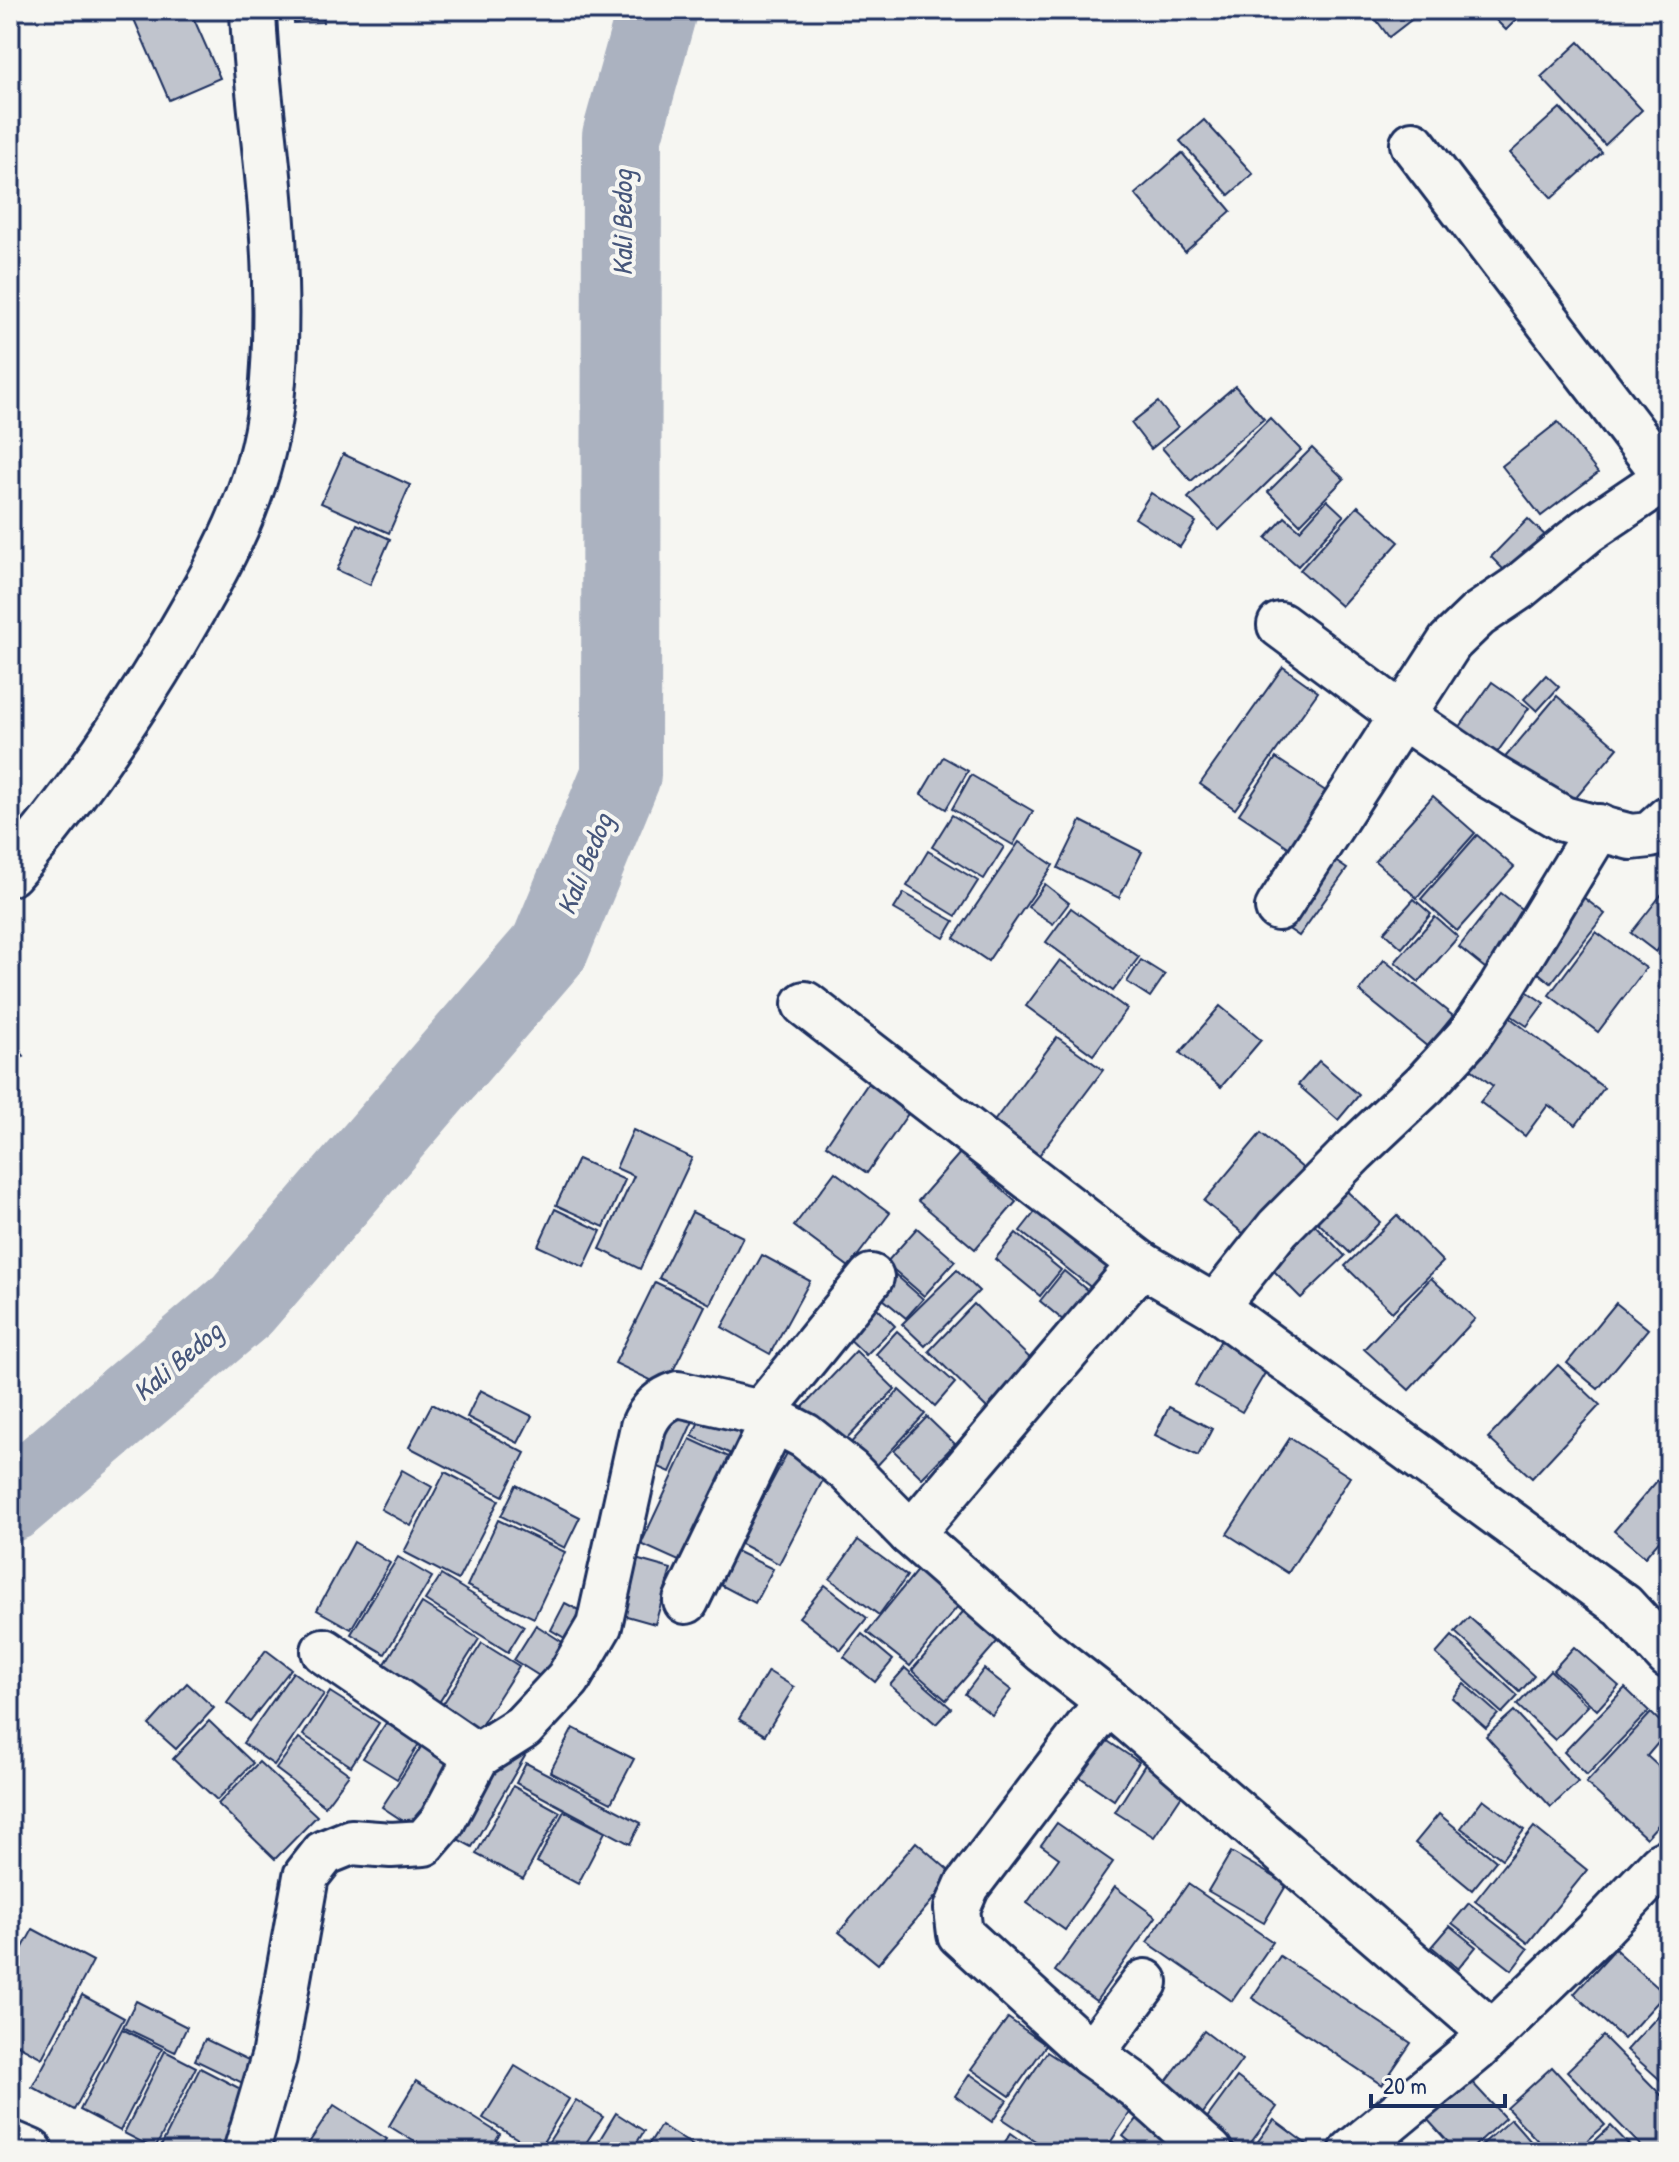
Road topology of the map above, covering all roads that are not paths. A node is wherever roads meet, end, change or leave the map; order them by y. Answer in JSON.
{"nodes":[{"id":1,"x":253,"y":10,"type":"edge"},
{"id":2,"x":1413,"y":144,"type":"dead end"},
{"id":3,"x":1668,"y":478,"type":"edge"},
{"id":4,"x":1280,"y":625,"type":"dead end"},
{"id":5,"x":1401,"y":715,"type":"junction"},
{"id":6,"x":1669,"y":818,"type":"edge"},
{"id":7,"x":1599,"y":827,"type":"junction"},
{"id":8,"x":10,"y":873,"type":"edge"},
{"id":9,"x":1278,"y":908,"type":"dead end"},
{"id":10,"x":805,"y":1004,"type":"dead end"},
{"id":11,"x":1141,"y":1264,"type":"junction"},
{"id":12,"x":871,"y":1277,"type":"dead end"},
{"id":13,"x":1215,"y":1307,"type":"junction"},
{"id":14,"x":767,"y":1417,"type":"junction"},
{"id":15,"x":911,"y":1534,"type":"junction"},
{"id":16,"x":686,"y":1601,"type":"dead end"},
{"id":17,"x":324,"y":1651,"type":"dead end"},
{"id":18,"x":1669,"y":1656,"type":"edge"},
{"id":19,"x":1108,"y":1701,"type":"junction"},
{"id":20,"x":477,"y":1756,"type":"junction"},
{"id":21,"x":1669,"y":1861,"type":"edge"},
{"id":22,"x":1145,"y":1982,"type":"dead end"},
{"id":23,"x":1492,"y":2033,"type":"junction"},
{"id":24,"x":1091,"y":2054,"type":"junction"},
{"id":25,"x":10,"y":2143,"type":"edge"},
{"id":26,"x":31,"y":2152,"type":"edge"},
{"id":27,"x":246,"y":2152,"type":"edge"},
{"id":28,"x":1210,"y":2152,"type":"edge"},
{"id":29,"x":1352,"y":2152,"type":"edge"}],
"edges":[{"from":1,"to":8,"type":"street"},
{"from":2,"to":3,"type":"street"},
{"from":3,"to":5,"type":"street"},
{"from":4,"to":5,"type":"street"},
{"from":5,"to":7,"type":"street"},
{"from":5,"to":9,"type":"street"},
{"from":6,"to":7,"type":"street"},
{"from":7,"to":13,"type":"street"},
{"from":10,"to":11,"type":"street"},
{"from":11,"to":13,"type":"street"},
{"from":11,"to":15,"type":"street"},
{"from":12,"to":14,"type":"street"},
{"from":13,"to":18,"type":"street"},
{"from":14,"to":15,"type":"street"},
{"from":14,"to":16,"type":"street"},
{"from":14,"to":20,"type":"street"},
{"from":15,"to":19,"type":"street"},
{"from":17,"to":20,"type":"street"},
{"from":19,"to":23,"type":"street"},
{"from":19,"to":24,"type":"street"},
{"from":20,"to":27,"type":"street"},
{"from":21,"to":23,"type":"street"},
{"from":22,"to":24,"type":"street"},
{"from":23,"to":29,"type":"street"},
{"from":24,"to":28,"type":"street"},
{"from":25,"to":26,"type":"street"}]}
